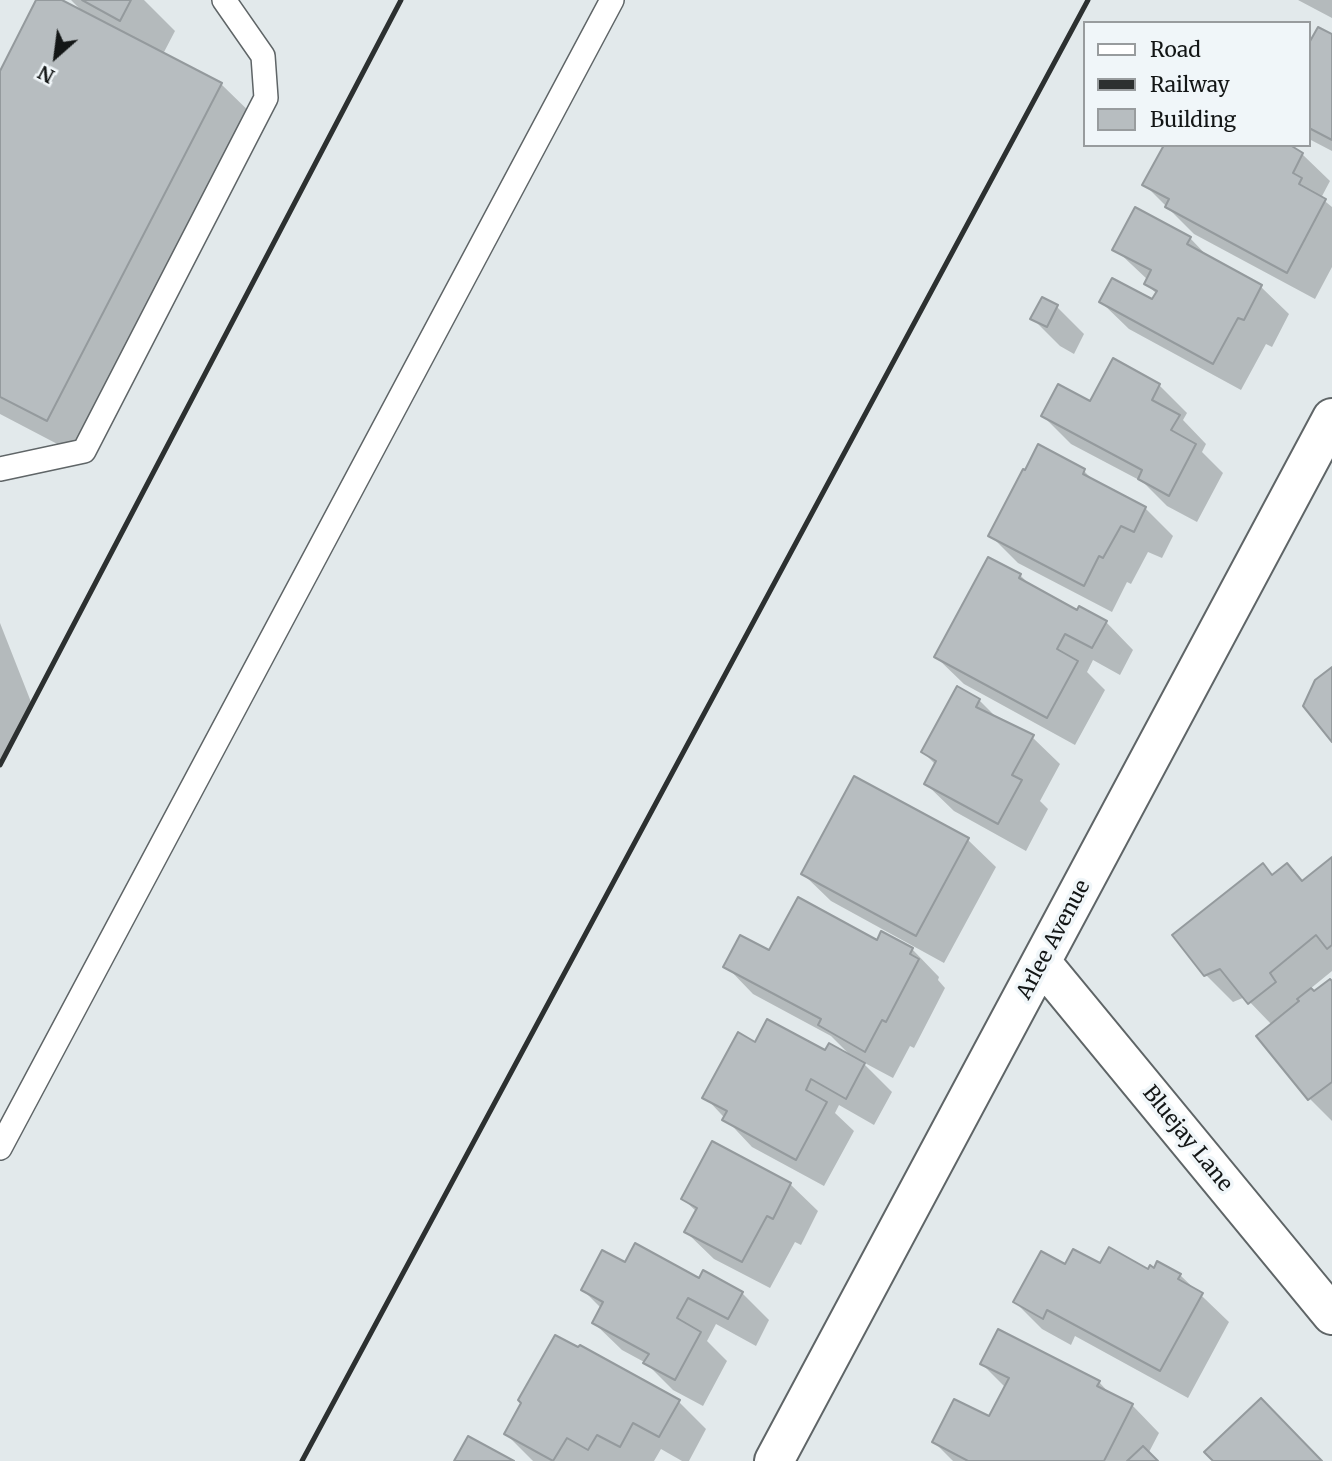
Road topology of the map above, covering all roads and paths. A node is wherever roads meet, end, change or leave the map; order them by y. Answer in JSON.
{"nodes":[{"id":1,"x":224,"y":0,"type":"edge"},
{"id":2,"x":612,"y":0,"type":"edge"},
{"id":3,"x":1332,"y":418,"type":"edge"},
{"id":4,"x":0,"y":469,"type":"edge"},
{"id":5,"x":1042,"y":963,"type":"junction"},
{"id":6,"x":0,"y":1148,"type":"edge"},
{"id":7,"x":1332,"y":1315,"type":"edge"},
{"id":8,"x":774,"y":1461,"type":"edge"}],
"edges":[{"from":1,"to":4,"type":"lane"},
{"from":2,"to":6,"type":"lane"},
{"from":3,"to":5,"type":"street","name":"Arlee Avenue"},
{"from":5,"to":7,"type":"street","name":"Bluejay Lane"},
{"from":5,"to":8,"type":"street","name":"Arlee Avenue"}]}
